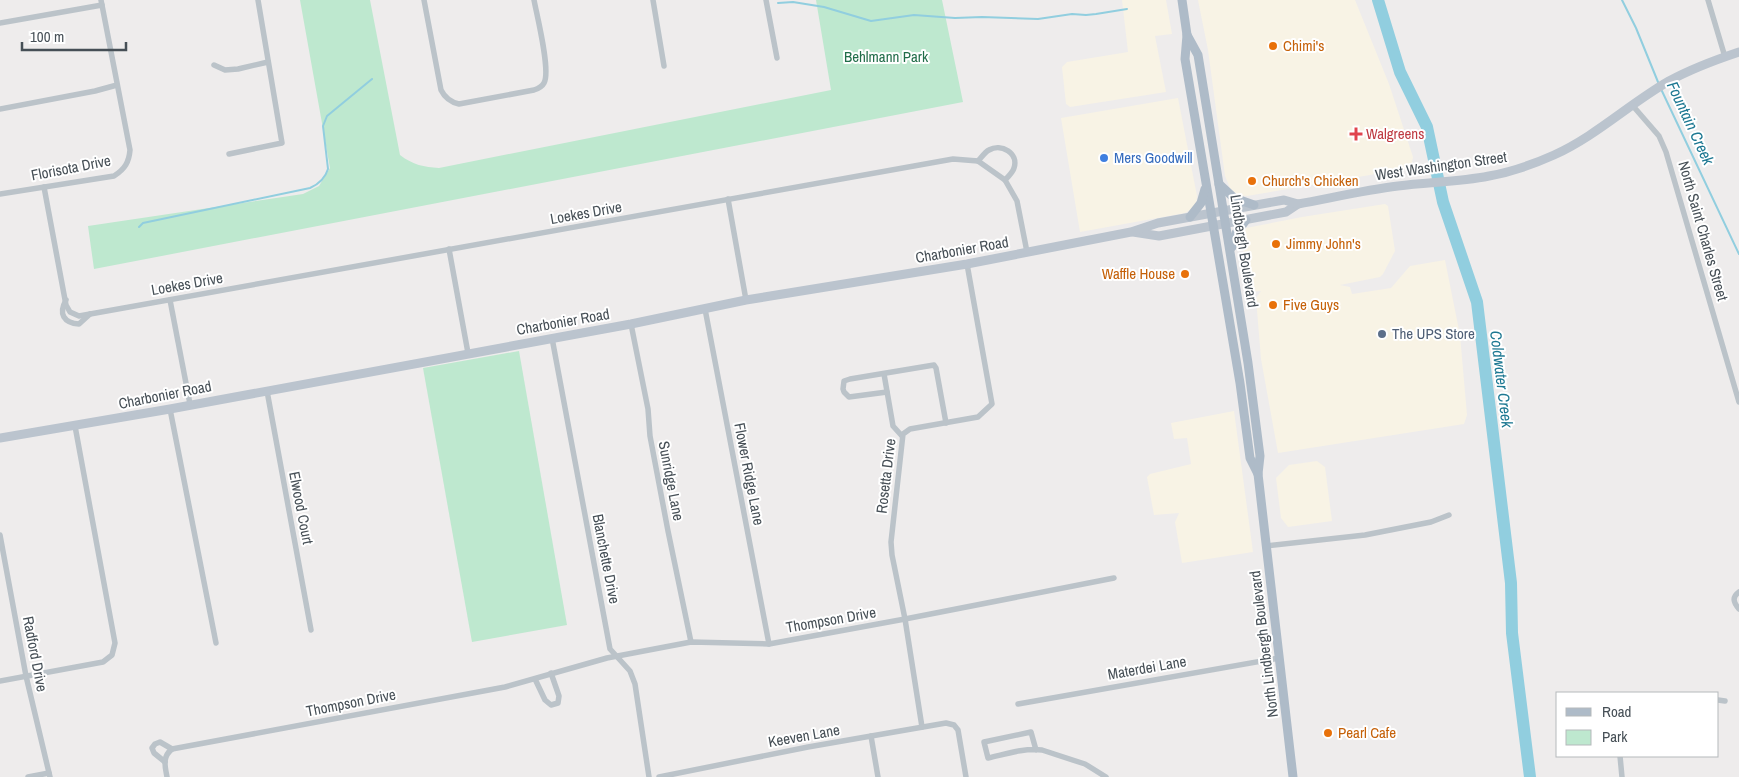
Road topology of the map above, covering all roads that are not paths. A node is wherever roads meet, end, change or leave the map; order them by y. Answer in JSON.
{"nodes":[{"id":1,"x":258,"y":0,"type":"edge"},
{"id":2,"x":424,"y":0,"type":"edge"},
{"id":3,"x":534,"y":0,"type":"edge"},
{"id":4,"x":653,"y":0,"type":"edge"},
{"id":5,"x":766,"y":0,"type":"edge"},
{"id":6,"x":1182,"y":0,"type":"edge"},
{"id":7,"x":1708,"y":0,"type":"edge"},
{"id":8,"x":101,"y":3,"type":"edge"},
{"id":9,"x":0,"y":23,"type":"edge"},
{"id":10,"x":1187,"y":35,"type":"junction"},
{"id":11,"x":1739,"y":52,"type":"edge"},
{"id":12,"x":1725,"y":57,"type":"junction"},
{"id":13,"x":777,"y":58,"type":"dead end"},
{"id":14,"x":268,"y":62,"type":"junction"},
{"id":15,"x":214,"y":65,"type":"dead end"},
{"id":16,"x":664,"y":66,"type":"dead end"},
{"id":17,"x":116,"y":85,"type":"junction"},
{"id":18,"x":1636,"y":103,"type":"junction"},
{"id":19,"x":0,"y":109,"type":"edge"},
{"id":20,"x":229,"y":154,"type":"dead end"},
{"id":21,"x":978,"y":161,"type":"junction"},
{"id":22,"x":1005,"y":180,"type":"junction"},
{"id":23,"x":1219,"y":184,"type":"junction"},
{"id":24,"x":44,"y":186,"type":"junction"},
{"id":25,"x":1206,"y":186,"type":"junction"},
{"id":26,"x":0,"y":194,"type":"edge"},
{"id":27,"x":728,"y":199,"type":"junction"},
{"id":28,"x":1298,"y":204,"type":"junction"},
{"id":29,"x":1254,"y":206,"type":"junction"},
{"id":30,"x":1223,"y":211,"type":"junction"},
{"id":31,"x":1210,"y":213,"type":"junction"},
{"id":32,"x":1190,"y":217,"type":"junction"},
{"id":33,"x":1246,"y":220,"type":"junction"},
{"id":34,"x":1225,"y":223,"type":"junction"},
{"id":35,"x":1212,"y":226,"type":"junction"},
{"id":36,"x":1131,"y":232,"type":"junction"},
{"id":37,"x":449,"y":249,"type":"junction"},
{"id":38,"x":1027,"y":252,"type":"junction"},
{"id":39,"x":1230,"y":252,"type":"junction"},
{"id":40,"x":967,"y":264,"type":"junction"},
{"id":41,"x":170,"y":300,"type":"junction"},
{"id":42,"x":746,"y":300,"type":"junction"},
{"id":43,"x":705,"y":310,"type":"junction"},
{"id":44,"x":631,"y":324,"type":"junction"},
{"id":45,"x":552,"y":338,"type":"junction"},
{"id":46,"x":468,"y":353,"type":"junction"},
{"id":47,"x":884,"y":374,"type":"junction"},
{"id":48,"x":267,"y":391,"type":"junction"},
{"id":49,"x":887,"y":392,"type":"junction"},
{"id":50,"x":1739,"y":402,"type":"edge"},
{"id":51,"x":190,"y":404,"type":"junction"},
{"id":52,"x":170,"y":409,"type":"junction"},
{"id":53,"x":946,"y":423,"type":"junction"},
{"id":54,"x":75,"y":426,"type":"junction"},
{"id":55,"x":902,"y":436,"type":"junction"},
{"id":56,"x":0,"y":438,"type":"edge"},
{"id":57,"x":1258,"y":474,"type":"junction"},
{"id":58,"x":1262,"y":508,"type":"joint"},
{"id":59,"x":1449,"y":515,"type":"dead end"},
{"id":60,"x":0,"y":535,"type":"edge"},
{"id":61,"x":1266,"y":546,"type":"junction"},
{"id":62,"x":1114,"y":578,"type":"dead end"},
{"id":63,"x":1739,"y":592,"type":"edge"},
{"id":64,"x":1739,"y":609,"type":"edge"},
{"id":65,"x":905,"y":619,"type":"junction"},
{"id":66,"x":311,"y":630,"type":"dead end"},
{"id":67,"x":690,"y":642,"type":"junction"},
{"id":68,"x":216,"y":643,"type":"dead end"},
{"id":69,"x":769,"y":644,"type":"junction"},
{"id":70,"x":618,"y":656,"type":"junction"},
{"id":71,"x":1279,"y":658,"type":"junction"},
{"id":72,"x":551,"y":673,"type":"junction"},
{"id":73,"x":26,"y":676,"type":"junction"},
{"id":74,"x":535,"y":679,"type":"junction"},
{"id":75,"x":0,"y":681,"type":"edge"},
{"id":76,"x":1719,"y":700,"type":"edge"},
{"id":77,"x":1725,"y":701,"type":"dead end"},
{"id":78,"x":1018,"y":704,"type":"dead end"},
{"id":79,"x":922,"y":727,"type":"junction"},
{"id":80,"x":871,"y":736,"type":"junction"},
{"id":81,"x":172,"y":749,"type":"junction"},
{"id":82,"x":1036,"y":750,"type":"junction"},
{"id":83,"x":1620,"y":757,"type":"edge"},
{"id":84,"x":165,"y":762,"type":"junction"},
{"id":85,"x":49,"y":775,"type":"edge"},
{"id":86,"x":28,"y":777,"type":"edge"},
{"id":87,"x":167,"y":777,"type":"edge"},
{"id":88,"x":649,"y":777,"type":"edge"},
{"id":89,"x":658,"y":777,"type":"edge"},
{"id":90,"x":878,"y":777,"type":"edge"},
{"id":91,"x":966,"y":777,"type":"edge"},
{"id":92,"x":1106,"y":777,"type":"edge"},
{"id":93,"x":1293,"y":777,"type":"edge"},
{"id":94,"x":1622,"y":777,"type":"edge"}],
"edges":[{"from":1,"to":14,"type":"street"},
{"from":2,"to":3,"type":"street"},
{"from":4,"to":16,"type":"street"},
{"from":5,"to":13,"type":"street"},
{"from":6,"to":10,"type":"main road","name":"Lindbergh Boulevard"},
{"from":7,"to":12,"type":"street"},
{"from":8,"to":9,"type":"street"},
{"from":8,"to":17,"type":"street","name":"Florisota Drive"},
{"from":10,"to":23,"type":"main road","name":"Lindbergh Boulevard"},
{"from":10,"to":25,"type":"main road","name":"Lindbergh Boulevard"},
{"from":11,"to":12,"type":"main road","name":"West Washington Street"},
{"from":12,"to":18,"type":"main road","name":"West Washington Street"},
{"from":14,"to":15,"type":"street"},
{"from":14,"to":20,"type":"street"},
{"from":17,"to":19,"type":"street"},
{"from":17,"to":24,"type":"street","name":"Florisota Drive"},
{"from":18,"to":28,"type":"main road","name":"West Washington Street"},
{"from":18,"to":50,"type":"street","name":"North Saint Charles Street"},
{"from":21,"to":22,"type":"street"},
{"from":21,"to":22,"type":"street"},
{"from":21,"to":27,"type":"street","name":"Loekes Drive"},
{"from":22,"to":38,"type":"street"},
{"from":23,"to":29,"type":"main road"},
{"from":23,"to":30,"type":"main road","name":"Lindbergh Boulevard"},
{"from":24,"to":26,"type":"street","name":"Florisota Drive"},
{"from":24,"to":41,"type":"street","name":"Loekes Drive"},
{"from":25,"to":31,"type":"main road","name":"Lindbergh Boulevard"},
{"from":25,"to":32,"type":"main road"},
{"from":27,"to":37,"type":"street","name":"Loekes Drive"},
{"from":27,"to":42,"type":"street"},
{"from":28,"to":29,"type":"main road","name":"West Washington Street"},
{"from":28,"to":33,"type":"main road","name":"West Washington Street"},
{"from":29,"to":30,"type":"main road","name":"West Washington Street"},
{"from":30,"to":31,"type":"main road","name":"West Washington Street"},
{"from":30,"to":34,"type":"main road","name":"Lindbergh Boulevard"},
{"from":31,"to":32,"type":"main road","name":"Charbonier Road"},
{"from":31,"to":35,"type":"main road","name":"Lindbergh Boulevard"},
{"from":32,"to":36,"type":"main road","name":"Charbonier Road"},
{"from":33,"to":34,"type":"main road","name":"West Washington Street"},
{"from":33,"to":39,"type":"main road"},
{"from":34,"to":35,"type":"main road","name":"Charbonier Road"},
{"from":34,"to":39,"type":"main road","name":"Lindbergh Boulevard"},
{"from":35,"to":36,"type":"main road","name":"Charbonier Road"},
{"from":35,"to":57,"type":"main road","name":"Lindbergh Boulevard"},
{"from":36,"to":38,"type":"main road","name":"Charbonier Road"},
{"from":37,"to":41,"type":"street","name":"Loekes Drive"},
{"from":37,"to":46,"type":"street"},
{"from":38,"to":40,"type":"main road","name":"Charbonier Road"},
{"from":39,"to":57,"type":"main road","name":"Lindbergh Boulevard"},
{"from":40,"to":42,"type":"main road","name":"Charbonier Road"},
{"from":40,"to":53,"type":"street","name":"Rosetta Drive"},
{"from":41,"to":51,"type":"street"},
{"from":42,"to":43,"type":"main road","name":"Charbonier Road"},
{"from":43,"to":44,"type":"main road","name":"Charbonier Road"},
{"from":43,"to":69,"type":"street","name":"Flower Ridge Lane"},
{"from":44,"to":45,"type":"main road","name":"Charbonier Road"},
{"from":44,"to":67,"type":"street","name":"Sunridge Lane"},
{"from":45,"to":46,"type":"main road","name":"Charbonier Road"},
{"from":45,"to":70,"type":"street","name":"Blanchette Drive"},
{"from":46,"to":48,"type":"main road","name":"Charbonier Road"},
{"from":47,"to":49,"type":"street"},
{"from":47,"to":49,"type":"street"},
{"from":47,"to":53,"type":"street"},
{"from":48,"to":51,"type":"main road","name":"Charbonier Road"},
{"from":48,"to":66,"type":"street","name":"Elwood Court"},
{"from":49,"to":55,"type":"street"},
{"from":51,"to":52,"type":"main road","name":"Charbonier Road"},
{"from":52,"to":54,"type":"main road","name":"Charbonier Road"},
{"from":52,"to":68,"type":"street"},
{"from":53,"to":55,"type":"street","name":"Rosetta Drive"},
{"from":54,"to":56,"type":"main road","name":"Charbonier Road"},
{"from":54,"to":73,"type":"street"},
{"from":55,"to":65,"type":"street","name":"Rosetta Drive"},
{"from":57,"to":58,"type":"main road","name":"Lindbergh Boulevard"},
{"from":58,"to":61,"type":"main road","name":"North Lindbergh Boulevard"},
{"from":59,"to":61,"type":"street"},
{"from":60,"to":73,"type":"street","name":"Radford Drive"},
{"from":61,"to":71,"type":"main road","name":"North Lindbergh Boulevard"},
{"from":62,"to":65,"type":"street","name":"Thompson Drive"},
{"from":63,"to":64,"type":"street"},
{"from":65,"to":69,"type":"street","name":"Thompson Drive"},
{"from":65,"to":79,"type":"street","name":"Rosetta Drive"},
{"from":67,"to":69,"type":"street","name":"Thompson Drive"},
{"from":67,"to":70,"type":"street","name":"Thompson Drive"},
{"from":70,"to":72,"type":"street","name":"Thompson Drive"},
{"from":70,"to":88,"type":"street","name":"Blanchette Drive"},
{"from":71,"to":78,"type":"street","name":"Materdei Lane"},
{"from":71,"to":93,"type":"main road","name":"North Lindbergh Boulevard"},
{"from":72,"to":74,"type":"street","name":"Thompson Drive"},
{"from":72,"to":74,"type":"street"},
{"from":73,"to":75,"type":"street"},
{"from":73,"to":85,"type":"street","name":"Radford Drive"},
{"from":74,"to":81,"type":"street","name":"Thompson Drive"},
{"from":76,"to":77,"type":"street"},
{"from":79,"to":80,"type":"street","name":"Keeven Lane"},
{"from":79,"to":91,"type":"street","name":"Keeven Lane"},
{"from":80,"to":89,"type":"street","name":"Keeven Lane"},
{"from":80,"to":90,"type":"street"},
{"from":81,"to":84,"type":"street","name":"Thompson Drive"},
{"from":81,"to":84,"type":"street","name":"Thompson Drive"},
{"from":82,"to":82,"type":"street"},
{"from":82,"to":92,"type":"street"},
{"from":83,"to":94,"type":"street"},
{"from":84,"to":87,"type":"street"},
{"from":85,"to":86,"type":"street"}]}
